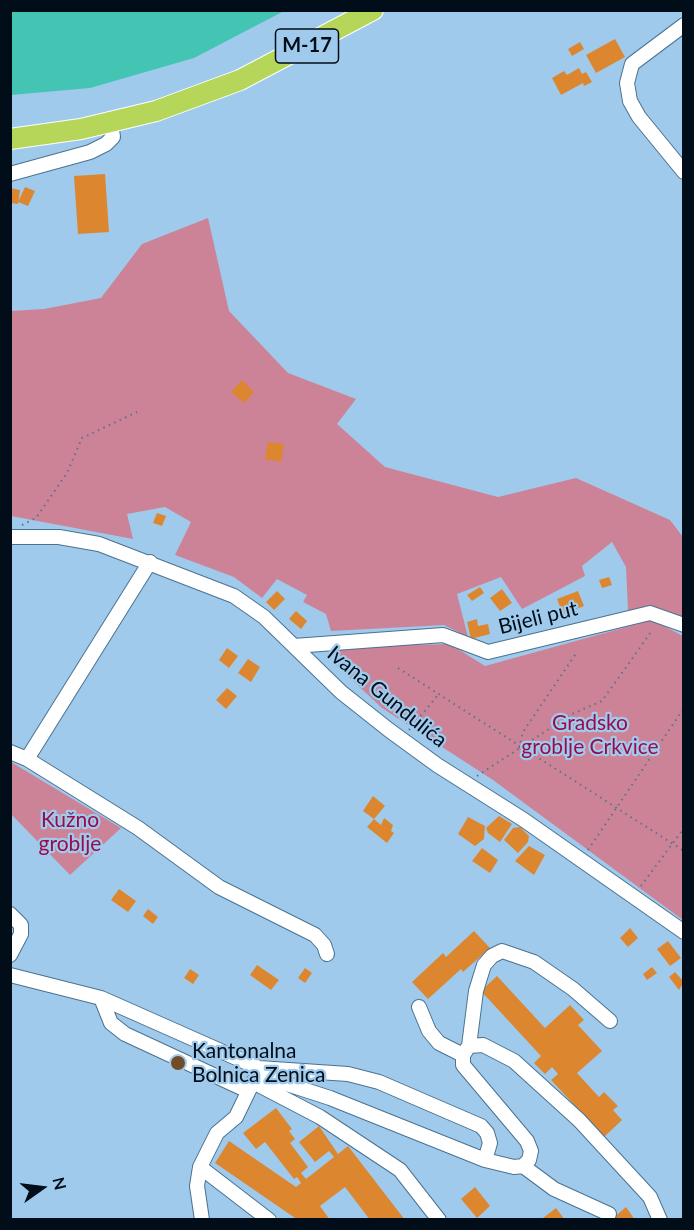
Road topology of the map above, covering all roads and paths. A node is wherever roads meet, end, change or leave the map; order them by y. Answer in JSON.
{"nodes":[{"id":1,"x":373,"y":10,"type":"edge"},
{"id":2,"x":684,"y":24,"type":"edge"},
{"id":3,"x":111,"y":123,"type":"junction"},
{"id":4,"x":10,"y":139,"type":"edge"},
{"id":5,"x":684,"y":172,"type":"edge"},
{"id":6,"x":10,"y":174,"type":"edge"},
{"id":7,"x":136,"y":412,"type":"dead end"},
{"id":8,"x":15,"y":532,"type":"edge"},
{"id":9,"x":150,"y":562,"type":"junction"},
{"id":10,"x":684,"y":625,"type":"edge"},
{"id":11,"x":651,"y":632,"type":"dead end"},
{"id":12,"x":294,"y":646,"type":"junction"},
{"id":13,"x":577,"y":652,"type":"dead end"},
{"id":14,"x":398,"y":668,"type":"dead end"},
{"id":15,"x":438,"y":695,"type":"junction"},
{"id":16,"x":684,"y":708,"type":"edge"},
{"id":17,"x":402,"y":739,"type":"junction"},
{"id":18,"x":519,"y":748,"type":"junction"},
{"id":19,"x":10,"y":752,"type":"edge"},
{"id":20,"x":27,"y":759,"type":"junction"},
{"id":21,"x":466,"y":784,"type":"junction"},
{"id":22,"x":616,"y":809,"type":"junction"},
{"id":23,"x":684,"y":828,"type":"edge"},
{"id":24,"x":672,"y":844,"type":"junction"},
{"id":25,"x":684,"y":851,"type":"edge"},
{"id":26,"x":581,"y":861,"type":"junction"},
{"id":27,"x":633,"y":896,"type":"junction"},
{"id":28,"x":10,"y":914,"type":"edge"},
{"id":29,"x":684,"y":932,"type":"edge"},
{"id":30,"x":327,"y":954,"type":"dead end"},
{"id":31,"x":10,"y":955,"type":"edge"},
{"id":32,"x":10,"y":975,"type":"edge"},
{"id":33,"x":101,"y":998,"type":"junction"},
{"id":34,"x":418,"y":1006,"type":"dead end"},
{"id":35,"x":610,"y":1021,"type":"dead end"},
{"id":36,"x":466,"y":1050,"type":"junction"},
{"id":37,"x":254,"y":1079,"type":"junction"},
{"id":38,"x":485,"y":1160,"type":"junction"},
{"id":39,"x":523,"y":1166,"type":"junction"},
{"id":40,"x":200,"y":1167,"type":"junction"},
{"id":41,"x":609,"y":1214,"type":"dead end"},
{"id":42,"x":202,"y":1220,"type":"edge"},
{"id":43,"x":268,"y":1220,"type":"edge"},
{"id":44,"x":439,"y":1220,"type":"edge"},
{"id":45,"x":660,"y":1220,"type":"edge"}],
"edges":[{"from":1,"to":3,"type":"highway","number":"M-17"},
{"from":2,"to":5,"type":"street"},
{"from":3,"to":4,"type":"highway","number":"M-17"},
{"from":3,"to":6,"type":"street"},
{"from":7,"to":8,"type":"path"},
{"from":8,"to":9,"type":"street","name":"Ivana Gundulića"},
{"from":9,"to":12,"type":"street","name":"Ivana Gundulića"},
{"from":9,"to":20,"type":"street"},
{"from":10,"to":12,"type":"street","name":"Bijeli put"},
{"from":11,"to":18,"type":"path"},
{"from":12,"to":17,"type":"street","name":"Ivana Gundulića"},
{"from":13,"to":18,"type":"path"},
{"from":14,"to":15,"type":"path"},
{"from":15,"to":17,"type":"path"},
{"from":15,"to":18,"type":"path"},
{"from":16,"to":22,"type":"path"},
{"from":17,"to":21,"type":"street","name":"Ivana Gundulića"},
{"from":18,"to":21,"type":"path"},
{"from":18,"to":22,"type":"path"},
{"from":19,"to":20,"type":"street"},
{"from":20,"to":30,"type":"street"},
{"from":21,"to":26,"type":"street","name":"Ivana Gundulića"},
{"from":22,"to":24,"type":"path"},
{"from":22,"to":26,"type":"path"},
{"from":23,"to":24,"type":"path"},
{"from":24,"to":25,"type":"path"},
{"from":24,"to":27,"type":"path"},
{"from":26,"to":27,"type":"street","name":"Ivana Gundulića"},
{"from":27,"to":29,"type":"street","name":"Ivana Gundulića"},
{"from":28,"to":31,"type":"street"},
{"from":32,"to":33,"type":"street"},
{"from":33,"to":37,"type":"street"},
{"from":33,"to":37,"type":"street"},
{"from":34,"to":36,"type":"street"},
{"from":35,"to":36,"type":"street"},
{"from":36,"to":39,"type":"street"},
{"from":36,"to":45,"type":"street"},
{"from":37,"to":38,"type":"street"},
{"from":37,"to":38,"type":"street"},
{"from":37,"to":40,"type":"street"},
{"from":37,"to":44,"type":"street"},
{"from":38,"to":39,"type":"street"},
{"from":39,"to":41,"type":"street"},
{"from":40,"to":42,"type":"street"},
{"from":40,"to":43,"type":"street"}]}
